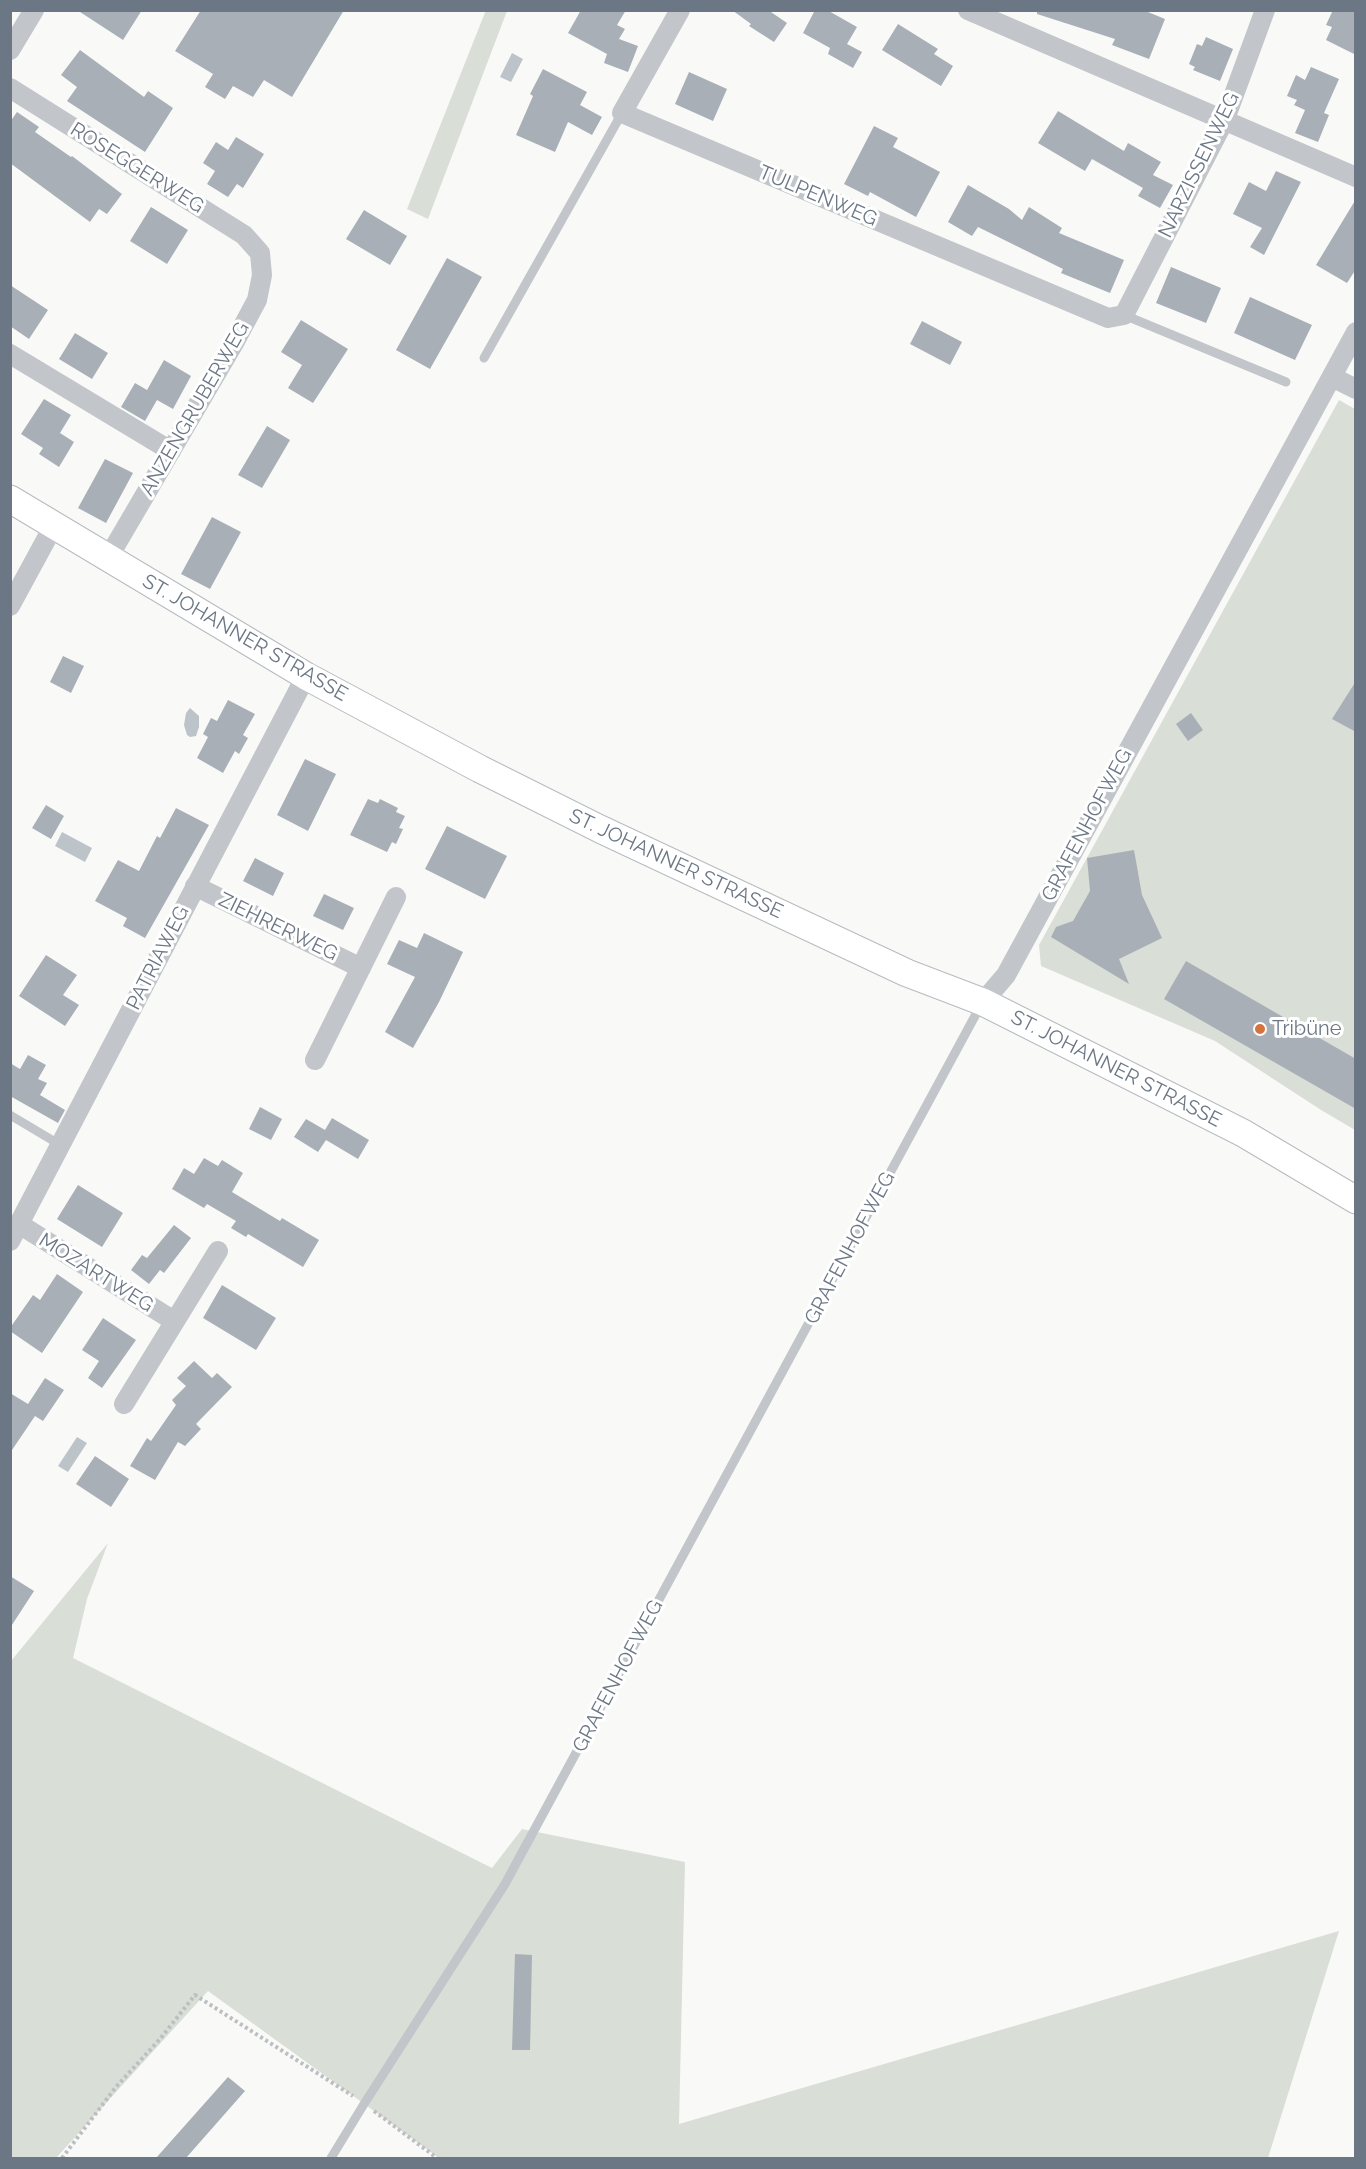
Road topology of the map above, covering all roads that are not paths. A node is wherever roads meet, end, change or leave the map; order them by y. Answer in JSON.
{"nodes":[{"id":1,"x":34,"y":10,"type":"edge"},
{"id":2,"x":680,"y":10,"type":"edge"},
{"id":3,"x":968,"y":10,"type":"edge"},
{"id":4,"x":1265,"y":10,"type":"edge"},
{"id":5,"x":10,"y":50,"type":"edge"},
{"id":6,"x":10,"y":88,"type":"edge"},
{"id":7,"x":622,"y":113,"type":"junction"},
{"id":8,"x":1225,"y":119,"type":"junction"},
{"id":9,"x":1356,"y":177,"type":"edge"},
{"id":10,"x":260,"y":253,"type":"joint"},
{"id":11,"x":1124,"y":315,"type":"junction"},
{"id":12,"x":1356,"y":332,"type":"edge"},
{"id":13,"x":10,"y":354,"type":"edge"},
{"id":14,"x":484,"y":358,"type":"dead end"},
{"id":15,"x":1332,"y":377,"type":"junction"},
{"id":16,"x":1286,"y":382,"type":"dead end"},
{"id":17,"x":1356,"y":389,"type":"edge"},
{"id":18,"x":171,"y":451,"type":"junction"},
{"id":19,"x":10,"y":499,"type":"edge"},
{"id":20,"x":54,"y":525,"type":"junction"},
{"id":21,"x":108,"y":558,"type":"junction"},
{"id":22,"x":10,"y":606,"type":"edge"},
{"id":23,"x":306,"y":676,"type":"junction"},
{"id":24,"x":195,"y":886,"type":"junction"},
{"id":25,"x":396,"y":897,"type":"dead end"},
{"id":26,"x":361,"y":968,"type":"junction"},
{"id":27,"x":983,"y":1002,"type":"junction"},
{"id":28,"x":315,"y":1060,"type":"dead end"},
{"id":29,"x":10,"y":1115,"type":"edge"},
{"id":30,"x":62,"y":1146,"type":"junction"},
{"id":31,"x":1356,"y":1200,"type":"edge"},
{"id":32,"x":15,"y":1233,"type":"edge"},
{"id":33,"x":218,"y":1251,"type":"dead end"},
{"id":34,"x":174,"y":1321,"type":"junction"},
{"id":35,"x":124,"y":1404,"type":"dead end"},
{"id":36,"x":332,"y":2158,"type":"edge"}],
"edges":[{"from":1,"to":5,"type":"street"},
{"from":2,"to":7,"type":"street"},
{"from":3,"to":8,"type":"street"},
{"from":4,"to":8,"type":"street","name":"NARZISSENWEG"},
{"from":6,"to":10,"type":"street","name":"ROSEGGERWEG"},
{"from":7,"to":11,"type":"street","name":"TULPENWEG"},
{"from":7,"to":14,"type":"lane"},
{"from":8,"to":9,"type":"street"},
{"from":8,"to":11,"type":"street","name":"NARZISSENWEG"},
{"from":10,"to":18,"type":"street","name":"ANZENGRUBERWEG"},
{"from":11,"to":16,"type":"lane"},
{"from":12,"to":15,"type":"street","name":"GRAFENHOFWEG"},
{"from":13,"to":18,"type":"street"},
{"from":15,"to":17,"type":"street"},
{"from":15,"to":27,"type":"street","name":"GRAFENHOFWEG"},
{"from":18,"to":21,"type":"street","name":"ANZENGRUBERWEG"},
{"from":19,"to":20,"type":"street","name":"ST. JOHANNER STRASSE"},
{"from":20,"to":21,"type":"street","name":"ST. JOHANNER STRASSE"},
{"from":20,"to":22,"type":"street"},
{"from":21,"to":23,"type":"street","name":"ST. JOHANNER STRASSE"},
{"from":23,"to":24,"type":"street","name":"PATRIAWEG"},
{"from":23,"to":27,"type":"street","name":"ST. JOHANNER STRASSE"},
{"from":24,"to":26,"type":"street","name":"ZIEHRERWEG"},
{"from":24,"to":30,"type":"street","name":"PATRIAWEG"},
{"from":25,"to":26,"type":"street","name":"ZIEHRERWEG"},
{"from":26,"to":28,"type":"street","name":"ZIEHRERWEG"},
{"from":27,"to":31,"type":"street","name":"ST. JOHANNER STRASSE"},
{"from":27,"to":36,"type":"lane","name":"GRAFENHOFWEG"},
{"from":29,"to":30,"type":"lane"},
{"from":30,"to":32,"type":"street","name":"PATRIAWEG"},
{"from":32,"to":34,"type":"street","name":"MOZARTWEG"},
{"from":33,"to":34,"type":"street","name":"MOZARTWEG"},
{"from":34,"to":35,"type":"street","name":"MOZARTWEG"}]}
